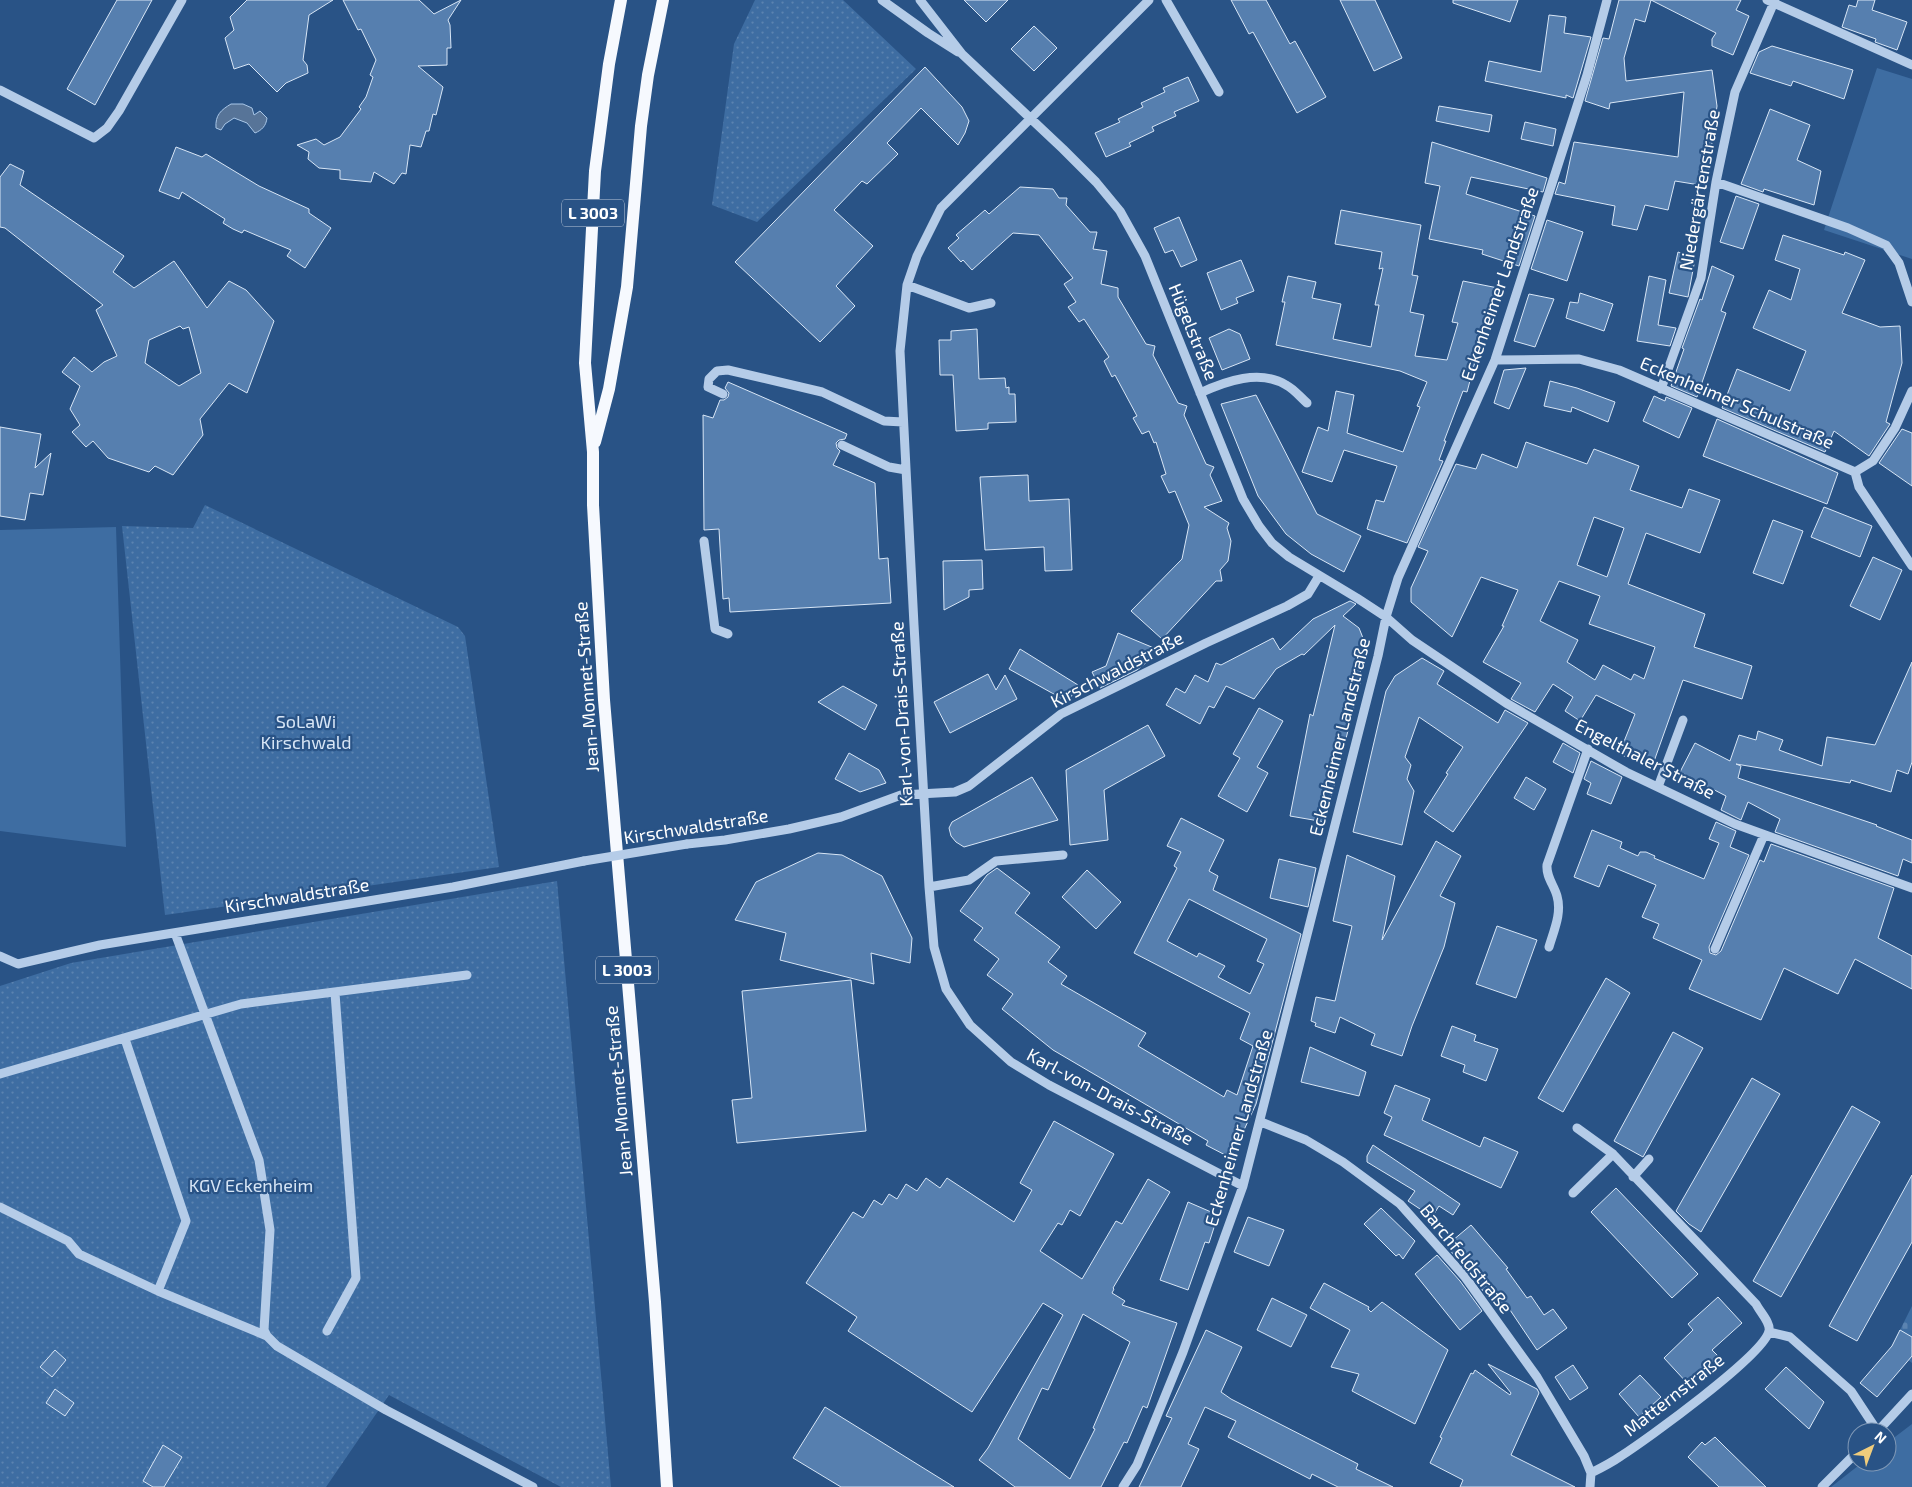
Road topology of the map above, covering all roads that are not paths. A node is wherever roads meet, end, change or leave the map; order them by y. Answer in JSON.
{"nodes":[{"id":1,"x":182,"y":0,"type":"edge"},
{"id":2,"x":621,"y":0,"type":"edge"},
{"id":3,"x":663,"y":0,"type":"edge"},
{"id":4,"x":882,"y":0,"type":"edge"},
{"id":5,"x":920,"y":0,"type":"edge"},
{"id":6,"x":1148,"y":0,"type":"edge"},
{"id":7,"x":1166,"y":0,"type":"edge"},
{"id":8,"x":1607,"y":0,"type":"edge"},
{"id":9,"x":1772,"y":1,"type":"edge"},
{"id":10,"x":962,"y":54,"type":"junction"},
{"id":11,"x":1912,"y":65,"type":"edge"},
{"id":12,"x":0,"y":90,"type":"edge"},
{"id":13,"x":1219,"y":92,"type":"dead end"},
{"id":14,"x":1031,"y":118,"type":"junction"},
{"id":15,"x":1716,"y":182,"type":"junction"},
{"id":16,"x":907,"y":285,"type":"junction"},
{"id":17,"x":1912,"y":302,"type":"edge"},
{"id":18,"x":991,"y":304,"type":"dead end"},
{"id":19,"x":1495,"y":360,"type":"junction"},
{"id":20,"x":1661,"y":389,"type":"junction"},
{"id":21,"x":1912,"y":391,"type":"edge"},
{"id":22,"x":1200,"y":393,"type":"junction"},
{"id":23,"x":722,"y":394,"type":"dead end"},
{"id":24,"x":1307,"y":403,"type":"dead end"},
{"id":25,"x":903,"y":422,"type":"junction"},
{"id":26,"x":842,"y":445,"type":"dead end"},
{"id":27,"x":593,"y":452,"type":"junction"},
{"id":28,"x":906,"y":470,"type":"junction"},
{"id":29,"x":1855,"y":472,"type":"junction"},
{"id":30,"x":704,"y":541,"type":"dead end"},
{"id":31,"x":1912,"y":566,"type":"edge"},
{"id":32,"x":1319,"y":576,"type":"junction"},
{"id":33,"x":1386,"y":617,"type":"junction"},
{"id":34,"x":728,"y":634,"type":"dead end"},
{"id":35,"x":1683,"y":720,"type":"dead end"},
{"id":36,"x":1588,"y":749,"type":"junction"},
{"id":37,"x":1658,"y":787,"type":"junction"},
{"id":38,"x":924,"y":793,"type":"junction"},
{"id":39,"x":1764,"y":835,"type":"junction"},
{"id":40,"x":1063,"y":856,"type":"dead end"},
{"id":41,"x":929,"y":887,"type":"junction"},
{"id":42,"x":1912,"y":888,"type":"edge"},
{"id":43,"x":175,"y":932,"type":"junction"},
{"id":44,"x":1549,"y":947,"type":"dead end"},
{"id":45,"x":1715,"y":949,"type":"dead end"},
{"id":46,"x":0,"y":956,"type":"edge"},
{"id":47,"x":467,"y":975,"type":"dead end"},
{"id":48,"x":335,"y":993,"type":"junction"},
{"id":49,"x":205,"y":1016,"type":"junction"},
{"id":50,"x":125,"y":1039,"type":"junction"},
{"id":51,"x":0,"y":1074,"type":"edge"},
{"id":52,"x":1261,"y":1122,"type":"junction"},
{"id":53,"x":1577,"y":1128,"type":"dead end"},
{"id":54,"x":1613,"y":1154,"type":"junction"},
{"id":55,"x":1649,"y":1159,"type":"dead end"},
{"id":56,"x":1633,"y":1177,"type":"junction"},
{"id":57,"x":1243,"y":1186,"type":"junction"},
{"id":58,"x":1573,"y":1193,"type":"dead end"},
{"id":59,"x":0,"y":1208,"type":"edge"},
{"id":60,"x":158,"y":1291,"type":"junction"},
{"id":61,"x":327,"y":1331,"type":"dead end"},
{"id":62,"x":1769,"y":1332,"type":"junction"},
{"id":63,"x":267,"y":1336,"type":"junction"},
{"id":64,"x":1912,"y":1394,"type":"edge"},
{"id":65,"x":1871,"y":1422,"type":"edge"},
{"id":66,"x":1887,"y":1422,"type":"edge"},
{"id":67,"x":1847,"y":1462,"type":"edge"},
{"id":68,"x":1591,"y":1473,"type":"junction"},
{"id":69,"x":533,"y":1487,"type":"edge"},
{"id":70,"x":667,"y":1487,"type":"edge"},
{"id":71,"x":1123,"y":1487,"type":"edge"},
{"id":72,"x":1590,"y":1487,"type":"edge"},
{"id":73,"x":1822,"y":1487,"type":"edge"}],
"edges":[{"from":1,"to":12,"type":"street"},
{"from":2,"to":27,"type":"main road","name":"Jean-Monnet-Straße","number":"L 3003"},
{"from":3,"to":27,"type":"main road","name":"Jean-Monnet-Straße","number":"L 3003"},
{"from":4,"to":10,"type":"street","name":"Hügelstraße"},
{"from":5,"to":10,"type":"street","name":"Hügelstraße"},
{"from":6,"to":14,"type":"street","name":"Karl-von-Drais-Straße"},
{"from":7,"to":13,"type":"street"},
{"from":8,"to":19,"type":"street","name":"Eckenheimer Landstraße"},
{"from":9,"to":11,"type":"street"},
{"from":9,"to":15,"type":"street","name":"Niedergärtenstraße"},
{"from":10,"to":14,"type":"street","name":"Hügelstraße"},
{"from":14,"to":16,"type":"street","name":"Karl-von-Drais-Straße"},
{"from":14,"to":22,"type":"street","name":"Hügelstraße"},
{"from":15,"to":17,"type":"street"},
{"from":15,"to":20,"type":"street","name":"Niedergärtenstraße"},
{"from":16,"to":18,"type":"street"},
{"from":16,"to":25,"type":"street","name":"Karl-von-Drais-Straße"},
{"from":19,"to":20,"type":"street","name":"Eckenheimer Schulstraße"},
{"from":19,"to":33,"type":"street","name":"Eckenheimer Landstraße"},
{"from":20,"to":29,"type":"street","name":"Eckenheimer Schulstraße"},
{"from":21,"to":29,"type":"street"},
{"from":22,"to":24,"type":"street"},
{"from":22,"to":32,"type":"street","name":"Hügelstraße"},
{"from":23,"to":25,"type":"street"},
{"from":25,"to":28,"type":"street","name":"Karl-von-Drais-Straße"},
{"from":26,"to":28,"type":"street"},
{"from":27,"to":70,"type":"main road","name":"Jean-Monnet-Straße","number":"L 3003"},
{"from":28,"to":38,"type":"street","name":"Karl-von-Drais-Straße"},
{"from":29,"to":31,"type":"street"},
{"from":30,"to":34,"type":"street"},
{"from":32,"to":33,"type":"street","name":"Hügelstraße"},
{"from":32,"to":38,"type":"street","name":"Kirschwaldstraße"},
{"from":33,"to":36,"type":"street","name":"Engelthaler Straße"},
{"from":33,"to":52,"type":"street","name":"Eckenheimer Landstraße"},
{"from":35,"to":37,"type":"street"},
{"from":36,"to":37,"type":"street","name":"Engelthaler Straße"},
{"from":36,"to":44,"type":"street"},
{"from":37,"to":39,"type":"street","name":"Engelthaler Straße"},
{"from":38,"to":41,"type":"street","name":"Karl-von-Drais-Straße"},
{"from":38,"to":43,"type":"street","name":"Kirschwaldstraße","bridge":true},
{"from":39,"to":42,"type":"street","name":"Engelthaler Straße"},
{"from":39,"to":45,"type":"street"},
{"from":40,"to":41,"type":"street"},
{"from":41,"to":57,"type":"street","name":"Karl-von-Drais-Straße"},
{"from":43,"to":46,"type":"street","name":"Kirschwaldstraße"},
{"from":43,"to":49,"type":"street"},
{"from":47,"to":48,"type":"street"},
{"from":48,"to":49,"type":"street"},
{"from":48,"to":61,"type":"street"},
{"from":49,"to":50,"type":"street"},
{"from":49,"to":63,"type":"street"},
{"from":50,"to":51,"type":"street"},
{"from":50,"to":60,"type":"street"},
{"from":52,"to":57,"type":"street","name":"Eckenheimer Landstraße"},
{"from":52,"to":68,"type":"street","name":"Barchfeldstraße"},
{"from":53,"to":54,"type":"street"},
{"from":54,"to":56,"type":"street"},
{"from":54,"to":58,"type":"street"},
{"from":55,"to":56,"type":"street"},
{"from":56,"to":62,"type":"street"},
{"from":57,"to":71,"type":"street","name":"Eckenheimer Landstraße"},
{"from":59,"to":60,"type":"street"},
{"from":60,"to":63,"type":"street"},
{"from":62,"to":65,"type":"street"},
{"from":62,"to":68,"type":"street","name":"Matternstraße"},
{"from":63,"to":69,"type":"street"},
{"from":64,"to":66,"type":"street"},
{"from":67,"to":73,"type":"street"},
{"from":68,"to":72,"type":"street"}]}
